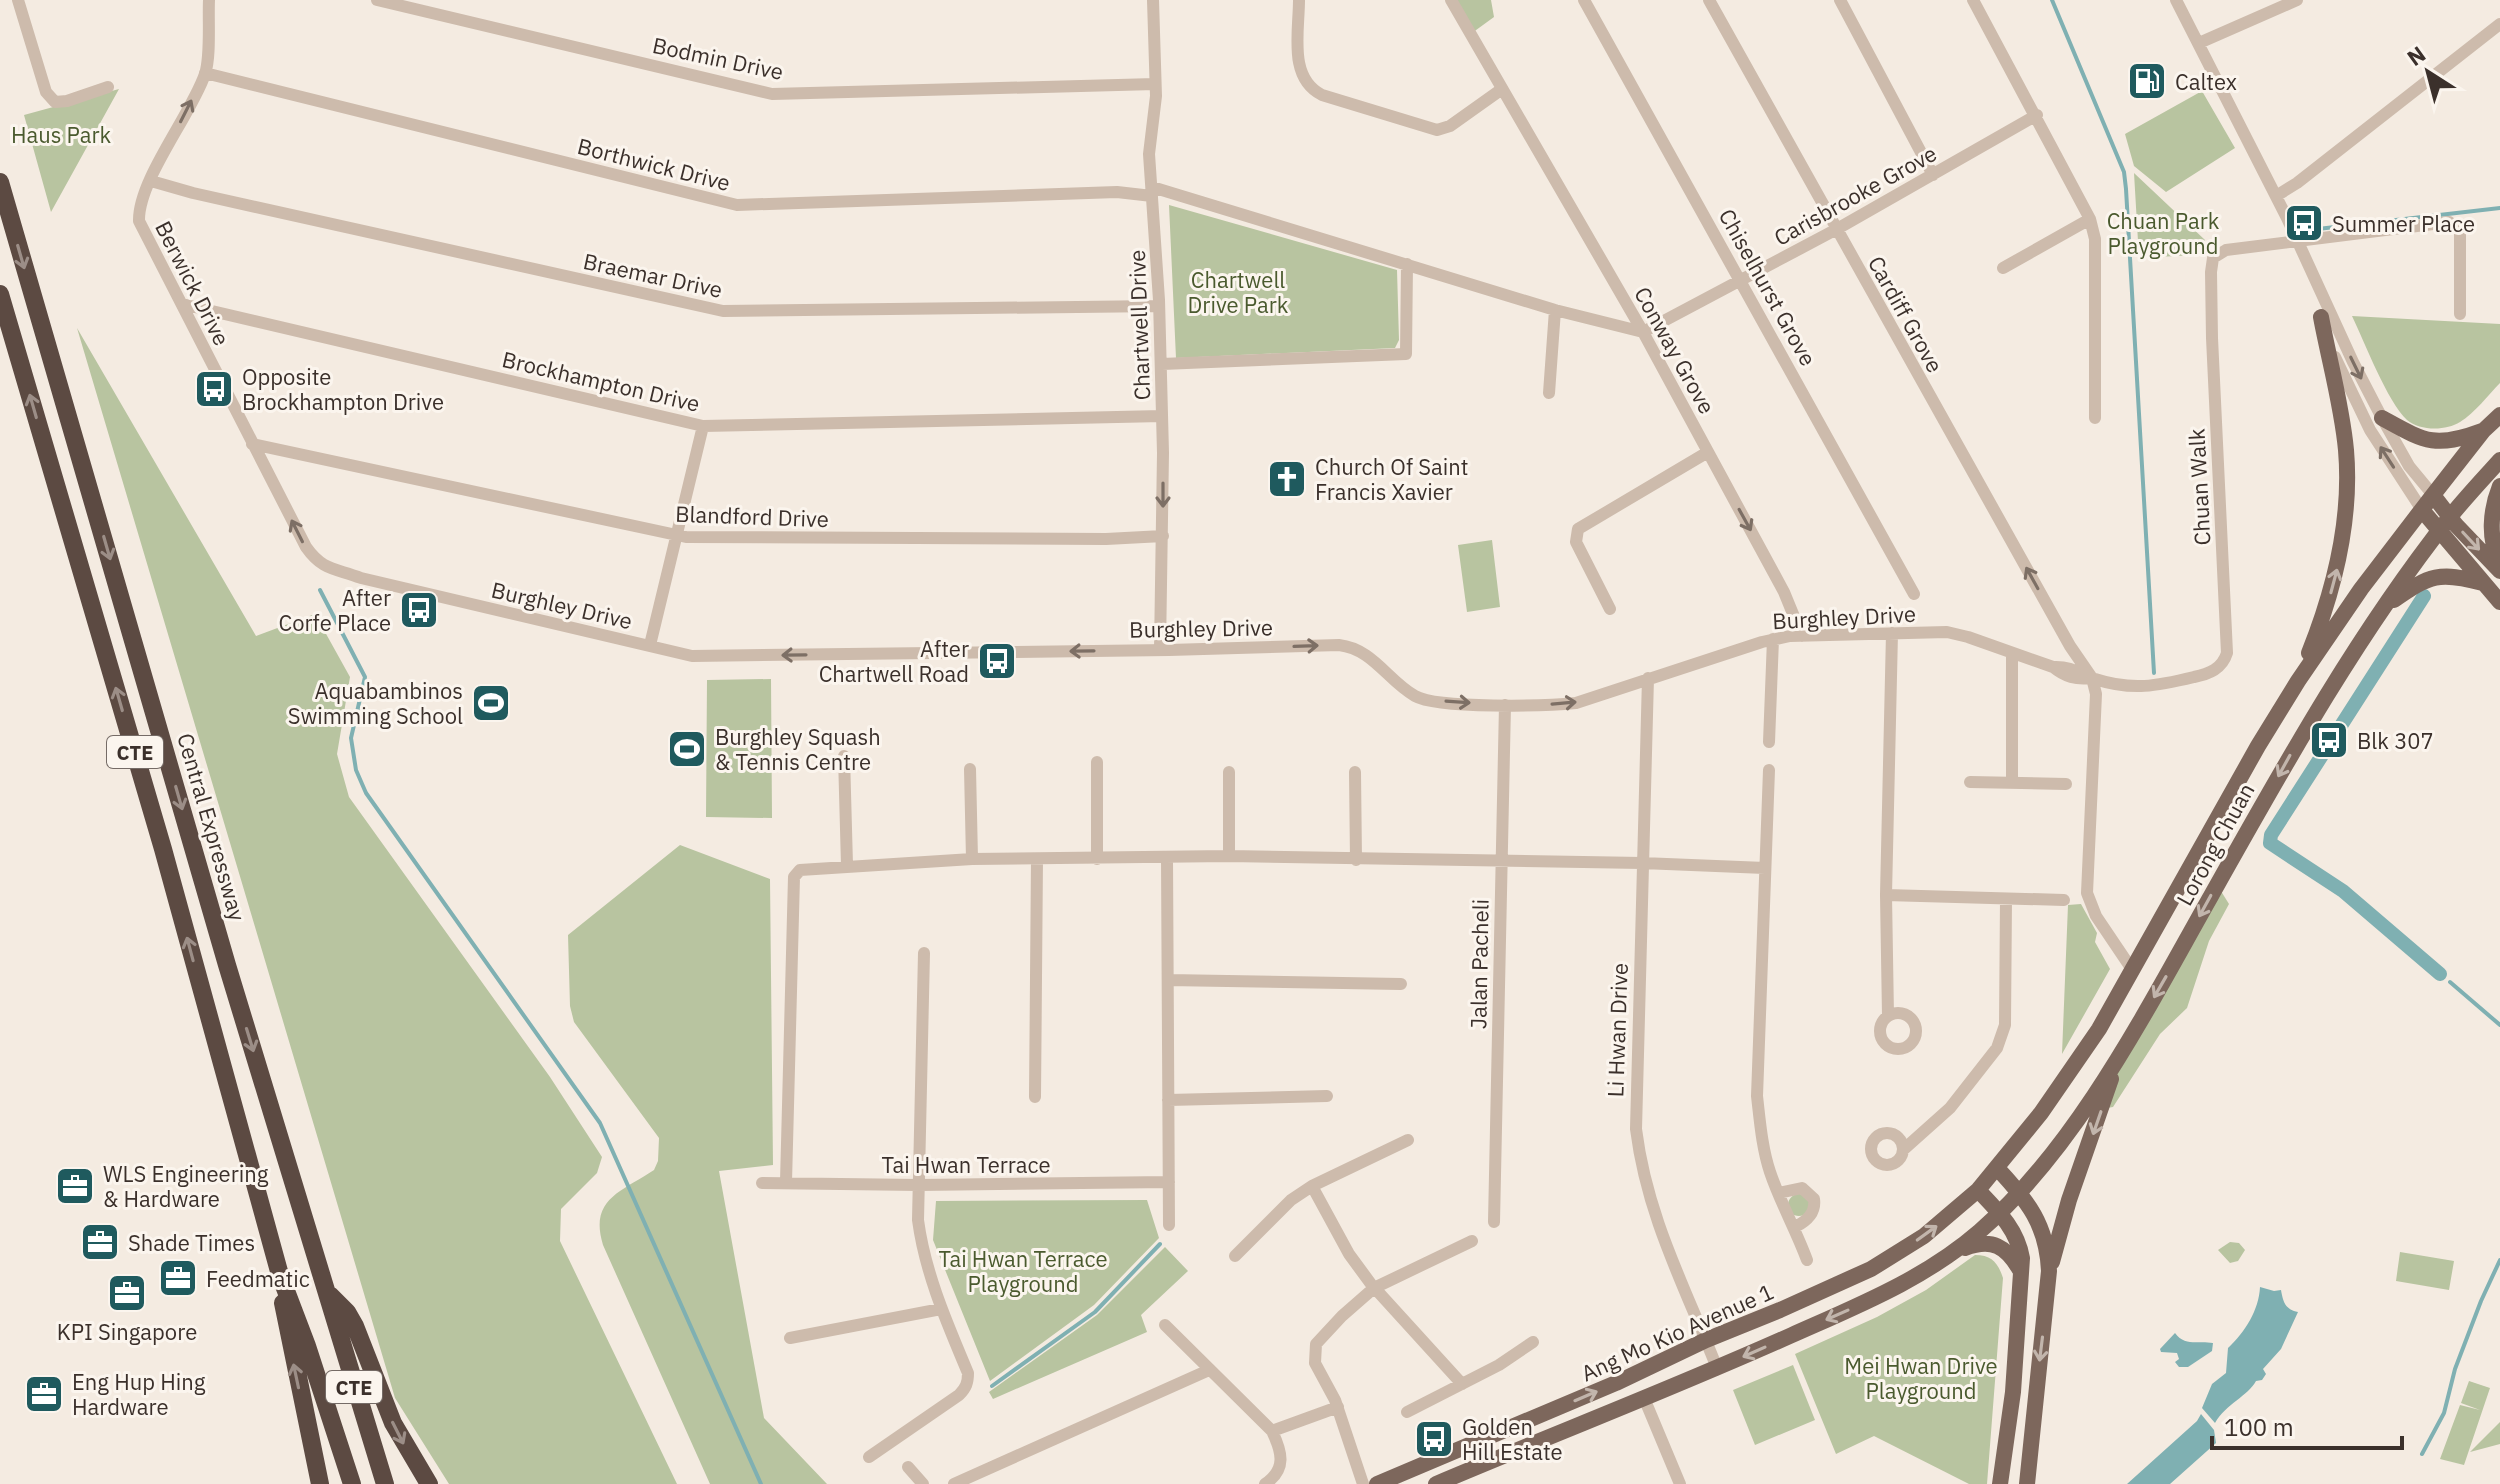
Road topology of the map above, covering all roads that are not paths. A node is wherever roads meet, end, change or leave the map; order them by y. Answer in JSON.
{"nodes":[{"id":1,"x":18,"y":0,"type":"edge"},
{"id":2,"x":209,"y":0,"type":"edge"},
{"id":3,"x":377,"y":0,"type":"edge"},
{"id":4,"x":1153,"y":0,"type":"edge"},
{"id":5,"x":1299,"y":0,"type":"edge"},
{"id":6,"x":1451,"y":0,"type":"edge"},
{"id":7,"x":1584,"y":0,"type":"edge"},
{"id":8,"x":1709,"y":0,"type":"edge"},
{"id":9,"x":1840,"y":0,"type":"edge"},
{"id":10,"x":1973,"y":0,"type":"edge"},
{"id":11,"x":2176,"y":0,"type":"edge"},
{"id":12,"x":2297,"y":0,"type":"edge"},
{"id":13,"x":2500,"y":24,"type":"edge"},
{"id":14,"x":2199,"y":43,"type":"junction"},
{"id":15,"x":205,"y":73,"type":"junction"},
{"id":16,"x":1155,"y":84,"type":"junction"},
{"id":17,"x":108,"y":87,"type":"dead end"},
{"id":18,"x":1502,"y":89,"type":"junction"},
{"id":19,"x":2037,"y":115,"type":"junction"},
{"id":20,"x":1933,"y":175,"type":"junction"},
{"id":21,"x":151,"y":181,"type":"junction"},
{"id":22,"x":0,"y":182,"type":"edge"},
{"id":23,"x":1152,"y":192,"type":"junction"},
{"id":24,"x":2276,"y":196,"type":"junction"},
{"id":25,"x":2090,"y":219,"type":"junction"},
{"id":26,"x":1837,"y":229,"type":"junction"},
{"id":27,"x":2298,"y":241,"type":"junction"},
{"id":28,"x":1407,"y":264,"type":"junction"},
{"id":29,"x":2003,"y":268,"type":"dead end"},
{"id":30,"x":2315,"y":279,"type":"junction"},
{"id":31,"x":1742,"y":280,"type":"junction"},
{"id":32,"x":0,"y":294,"type":"edge"},
{"id":33,"x":182,"y":304,"type":"junction"},
{"id":34,"x":1159,"y":306,"type":"junction"},
{"id":35,"x":1555,"y":310,"type":"junction"},
{"id":36,"x":2460,"y":314,"type":"dead end"},
{"id":37,"x":2321,"y":317,"type":"junction"},
{"id":38,"x":1643,"y":332,"type":"junction"},
{"id":39,"x":1162,"y":364,"type":"junction"},
{"id":40,"x":1549,"y":393,"type":"dead end"},
{"id":41,"x":2500,"y":415,"type":"edge"},
{"id":42,"x":1162,"y":416,"type":"junction"},
{"id":43,"x":2095,"y":418,"type":"dead end"},
{"id":44,"x":2382,"y":418,"type":"junction"},
{"id":45,"x":703,"y":426,"type":"junction"},
{"id":46,"x":2483,"y":431,"type":"junction"},
{"id":47,"x":252,"y":444,"type":"junction"},
{"id":48,"x":1708,"y":452,"type":"junction"},
{"id":49,"x":2500,"y":460,"type":"edge"},
{"id":50,"x":2500,"y":486,"type":"edge"},
{"id":51,"x":2433,"y":495,"type":"junction"},
{"id":52,"x":2422,"y":510,"type":"junction"},
{"id":53,"x":2450,"y":517,"type":"junction"},
{"id":54,"x":2439,"y":531,"type":"junction"},
{"id":55,"x":678,"y":536,"type":"junction"},
{"id":56,"x":1163,"y":536,"type":"junction"},
{"id":57,"x":2500,"y":563,"type":"edge"},
{"id":58,"x":326,"y":568,"type":"joint"},
{"id":59,"x":2500,"y":571,"type":"edge"},
{"id":60,"x":2483,"y":583,"type":"junction"},
{"id":61,"x":1914,"y":594,"type":"dead end"},
{"id":62,"x":2500,"y":602,"type":"edge"},
{"id":63,"x":2383,"y":608,"type":"junction"},
{"id":64,"x":1610,"y":609,"type":"dead end"},
{"id":65,"x":1892,"y":633,"type":"junction"},
{"id":66,"x":1802,"y":636,"type":"junction"},
{"id":67,"x":1773,"y":639,"type":"junction"},
{"id":68,"x":650,"y":645,"type":"junction"},
{"id":69,"x":2070,"y":646,"type":"junction"},
{"id":70,"x":1160,"y":650,"type":"junction"},
{"id":71,"x":2012,"y":653,"type":"junction"},
{"id":72,"x":2053,"y":667,"type":"junction"},
{"id":73,"x":1648,"y":678,"type":"junction"},
{"id":74,"x":2092,"y":678,"type":"junction"},
{"id":75,"x":2298,"y":681,"type":"junction"},
{"id":76,"x":1505,"y":705,"type":"junction"},
{"id":77,"x":1769,"y":742,"type":"dead end"},
{"id":78,"x":844,"y":756,"type":"dead end"},
{"id":79,"x":1097,"y":762,"type":"dead end"},
{"id":80,"x":970,"y":769,"type":"dead end"},
{"id":81,"x":1769,"y":770,"type":"dead end"},
{"id":82,"x":1229,"y":772,"type":"dead end"},
{"id":83,"x":1355,"y":772,"type":"dead end"},
{"id":84,"x":1970,"y":782,"type":"dead end"},
{"id":85,"x":2012,"y":782,"type":"junction"},
{"id":86,"x":2066,"y":784,"type":"dead end"},
{"id":87,"x":1229,"y":856,"type":"junction"},
{"id":88,"x":1167,"y":858,"type":"junction"},
{"id":89,"x":972,"y":859,"type":"junction"},
{"id":90,"x":1037,"y":859,"type":"junction"},
{"id":91,"x":1097,"y":859,"type":"junction"},
{"id":92,"x":1356,"y":860,"type":"junction"},
{"id":93,"x":1500,"y":862,"type":"junction"},
{"id":94,"x":1642,"y":863,"type":"junction"},
{"id":95,"x":847,"y":865,"type":"junction"},
{"id":96,"x":1765,"y":868,"type":"junction"},
{"id":97,"x":1886,"y":895,"type":"junction"},
{"id":98,"x":2006,"y":899,"type":"junction"},
{"id":99,"x":2064,"y":900,"type":"dead end"},
{"id":100,"x":924,"y":953,"type":"dead end"},
{"id":101,"x":2133,"y":971,"type":"junction"},
{"id":102,"x":1168,"y":980,"type":"junction"},
{"id":103,"x":1401,"y":984,"type":"dead end"},
{"id":104,"x":1888,"y":1016,"type":"dead end"},
{"id":105,"x":2122,"y":1049,"type":"junction"},
{"id":106,"x":1327,"y":1096,"type":"dead end"},
{"id":107,"x":1035,"y":1097,"type":"dead end"},
{"id":108,"x":1168,"y":1100,"type":"junction"},
{"id":109,"x":1408,"y":1140,"type":"dead end"},
{"id":110,"x":1903,"y":1150,"type":"dead end"},
{"id":111,"x":1997,"y":1168,"type":"junction"},
{"id":112,"x":786,"y":1182,"type":"junction"},
{"id":113,"x":1169,"y":1182,"type":"junction"},
{"id":114,"x":762,"y":1183,"type":"dead end"},
{"id":115,"x":919,"y":1185,"type":"junction"},
{"id":116,"x":1312,"y":1186,"type":"junction"},
{"id":117,"x":1978,"y":1190,"type":"junction"},
{"id":118,"x":2020,"y":1192,"type":"junction"},
{"id":119,"x":1779,"y":1193,"type":"junction"},
{"id":120,"x":2000,"y":1213,"type":"junction"},
{"id":121,"x":1494,"y":1222,"type":"dead end"},
{"id":122,"x":1169,"y":1225,"type":"dead end"},
{"id":123,"x":1795,"y":1227,"type":"junction"},
{"id":124,"x":1472,"y":1241,"type":"dead end"},
{"id":125,"x":1952,"y":1253,"type":"junction"},
{"id":126,"x":1235,"y":1256,"type":"dead end"},
{"id":127,"x":1807,"y":1260,"type":"dead end"},
{"id":128,"x":2021,"y":1271,"type":"junction"},
{"id":129,"x":2049,"y":1271,"type":"junction"},
{"id":130,"x":280,"y":1275,"type":"junction"},
{"id":131,"x":1374,"y":1288,"type":"junction"},
{"id":132,"x":325,"y":1290,"type":"junction"},
{"id":133,"x":941,"y":1309,"type":"junction"},
{"id":134,"x":1165,"y":1325,"type":"dead end"},
{"id":135,"x":790,"y":1338,"type":"dead end"},
{"id":136,"x":1706,"y":1340,"type":"junction"},
{"id":137,"x":1533,"y":1342,"type":"dead end"},
{"id":138,"x":1717,"y":1368,"type":"junction"},
{"id":139,"x":1209,"y":1370,"type":"junction"},
{"id":140,"x":1462,"y":1384,"type":"junction"},
{"id":141,"x":1644,"y":1398,"type":"junction"},
{"id":142,"x":1338,"y":1407,"type":"junction"},
{"id":143,"x":1407,"y":1412,"type":"dead end"},
{"id":144,"x":1272,"y":1431,"type":"junction"},
{"id":145,"x":869,"y":1457,"type":"dead end"},
{"id":146,"x":2028,"y":1466,"type":"junction"},
{"id":147,"x":908,"y":1467,"type":"dead end"},
{"id":148,"x":2001,"y":1477,"type":"edge"},
{"id":149,"x":320,"y":1484,"type":"edge"},
{"id":150,"x":352,"y":1484,"type":"edge"},
{"id":151,"x":385,"y":1484,"type":"edge"},
{"id":152,"x":429,"y":1484,"type":"edge"},
{"id":153,"x":923,"y":1484,"type":"edge"},
{"id":154,"x":954,"y":1484,"type":"edge"},
{"id":155,"x":1265,"y":1484,"type":"edge"},
{"id":156,"x":1363,"y":1484,"type":"edge"},
{"id":157,"x":1377,"y":1484,"type":"edge"},
{"id":158,"x":1436,"y":1484,"type":"edge"},
{"id":159,"x":1680,"y":1484,"type":"edge"},
{"id":160,"x":2027,"y":1484,"type":"edge"}],
"edges":[{"from":1,"to":17,"type":"street"},
{"from":2,"to":15,"type":"street","name":"Berwick Drive"},
{"from":3,"to":16,"type":"street","name":"Bodmin Drive"},
{"from":4,"to":16,"type":"street","name":"Chartwell Drive"},
{"from":5,"to":18,"type":"street"},
{"from":6,"to":18,"type":"street","name":"Conway Grove"},
{"from":7,"to":31,"type":"street","name":"Chiselhurst Grove"},
{"from":8,"to":26,"type":"street","name":"Cardiff Grove"},
{"from":9,"to":20,"type":"street"},
{"from":10,"to":19,"type":"street"},
{"from":11,"to":14,"type":"street"},
{"from":12,"to":14,"type":"street"},
{"from":13,"to":24,"type":"street"},
{"from":14,"to":24,"type":"street"},
{"from":21,"to":15,"type":"street","name":"Berwick Drive","one_way":true},
{"from":15,"to":23,"type":"street","name":"Borthwick Drive"},
{"from":16,"to":23,"type":"street","name":"Chartwell Drive"},
{"from":18,"to":38,"type":"street","name":"Conway Grove"},
{"from":19,"to":20,"type":"street","name":"Carisbrooke Grove"},
{"from":19,"to":25,"type":"street"},
{"from":20,"to":26,"type":"street","name":"Carisbrooke Grove"},
{"from":21,"to":33,"type":"street","name":"Berwick Drive"},
{"from":21,"to":34,"type":"street","name":"Braemar Drive"},
{"from":22,"to":132,"type":"highway","name":"Central Expressway","number":"CTE","one_way":true},
{"from":23,"to":28,"type":"street"},
{"from":23,"to":34,"type":"street","name":"Chartwell Drive"},
{"from":24,"to":27,"type":"street"},
{"from":25,"to":29,"type":"street"},
{"from":25,"to":43,"type":"street"},
{"from":26,"to":31,"type":"street","name":"Carisbrooke Grove"},
{"from":69,"to":26,"type":"street","name":"Cardiff Grove","one_way":true},
{"from":27,"to":30,"type":"street"},
{"from":27,"to":36,"type":"street"},
{"from":27,"to":74,"type":"street","name":"Chuan Walk"},
{"from":28,"to":35,"type":"street"},
{"from":28,"to":39,"type":"street"},
{"from":30,"to":37,"type":"street"},
{"from":30,"to":44,"type":"street","one_way":true},
{"from":31,"to":38,"type":"street","name":"Carisbrooke Grove"},
{"from":31,"to":61,"type":"street","name":"Chiselhurst Grove"},
{"from":130,"to":32,"type":"highway","number":"CTE","one_way":true},
{"from":33,"to":45,"type":"street","name":"Brockhampton Drive"},
{"from":33,"to":47,"type":"street","name":"Berwick Drive"},
{"from":34,"to":39,"type":"street","name":"Chartwell Drive"},
{"from":35,"to":38,"type":"street"},
{"from":35,"to":40,"type":"street"},
{"from":52,"to":37,"type":"street","one_way":true},
{"from":75,"to":37,"type":"main road","one_way":true},
{"from":38,"to":48,"type":"street","name":"Conway Grove"},
{"from":39,"to":42,"type":"street","name":"Chartwell Drive"},
{"from":41,"to":46,"type":"main road","name":"Lorong Chuan"},
{"from":42,"to":45,"type":"street","name":"Brockhampton Drive"},
{"from":42,"to":56,"type":"street","name":"Chartwell Drive","one_way":true},
{"from":44,"to":46,"type":"main road"},
{"from":44,"to":51,"type":"street"},
{"from":45,"to":55,"type":"street"},
{"from":46,"to":51,"type":"main road","name":"Lorong Chuan"},
{"from":47,"to":55,"type":"street","name":"Blandford Drive"},
{"from":58,"to":47,"type":"street","name":"Berwick Drive","one_way":true},
{"from":48,"to":64,"type":"street"},
{"from":48,"to":66,"type":"street","name":"Conway Grove","one_way":true},
{"from":49,"to":53,"type":"main road","name":"Lorong Chuan"},
{"from":50,"to":57,"type":"main road"},
{"from":51,"to":52,"type":"main road","name":"Lorong Chuan"},
{"from":51,"to":53,"type":"main road"},
{"from":52,"to":54,"type":"main road"},
{"from":52,"to":75,"type":"main road","name":"Lorong Chuan"},
{"from":53,"to":54,"type":"main road","name":"Lorong Chuan"},
{"from":53,"to":59,"type":"main road","one_way":true},
{"from":54,"to":60,"type":"main road"},
{"from":54,"to":63,"type":"main road","name":"Lorong Chuan"},
{"from":55,"to":56,"type":"street","name":"Blandford Drive"},
{"from":55,"to":68,"type":"street"},
{"from":56,"to":70,"type":"street","name":"Chartwell Drive"},
{"from":58,"to":68,"type":"street","name":"Burghley Drive"},
{"from":60,"to":62,"type":"main road"},
{"from":60,"to":63,"type":"main road"},
{"from":63,"to":105,"type":"main road","name":"Lorong Chuan","one_way":true},
{"from":65,"to":66,"type":"street","name":"Burghley Drive"},
{"from":65,"to":71,"type":"street","name":"Burghley Drive"},
{"from":65,"to":97,"type":"street"},
{"from":66,"to":67,"type":"street","name":"Burghley Drive"},
{"from":67,"to":73,"type":"street","name":"Burghley Drive"},
{"from":67,"to":77,"type":"street"},
{"from":70,"to":68,"type":"street","name":"Burghley Drive","one_way":true},
{"from":69,"to":72,"type":"street"},
{"from":69,"to":74,"type":"street","name":"Cardiff Grove"},
{"from":70,"to":76,"type":"street","name":"Burghley Drive","one_way":true},
{"from":71,"to":72,"type":"street","name":"Burghley Drive"},
{"from":71,"to":85,"type":"street"},
{"from":72,"to":74,"type":"street","name":"Burghley Drive"},
{"from":76,"to":73,"type":"street","name":"Burghley Drive","one_way":true},
{"from":73,"to":94,"type":"street","name":"Li Hwan Drive"},
{"from":74,"to":101,"type":"street","name":"Cardiff Grove"},
{"from":75,"to":101,"type":"main road","name":"Lorong Chuan"},
{"from":76,"to":93,"type":"street","name":"Jalan Pacheli"},
{"from":78,"to":95,"type":"street"},
{"from":79,"to":91,"type":"street"},
{"from":80,"to":89,"type":"street"},
{"from":81,"to":96,"type":"street"},
{"from":82,"to":87,"type":"street"},
{"from":83,"to":92,"type":"street"},
{"from":84,"to":85,"type":"street"},
{"from":85,"to":86,"type":"street"},
{"from":87,"to":88,"type":"street"},
{"from":87,"to":92,"type":"street"},
{"from":88,"to":91,"type":"street"},
{"from":88,"to":102,"type":"street"},
{"from":89,"to":90,"type":"street"},
{"from":89,"to":95,"type":"street"},
{"from":90,"to":91,"type":"street"},
{"from":90,"to":107,"type":"street"},
{"from":92,"to":93,"type":"street"},
{"from":93,"to":94,"type":"street"},
{"from":93,"to":121,"type":"street","name":"Jalan Pacheli"},
{"from":94,"to":96,"type":"street"},
{"from":94,"to":136,"type":"street","name":"Li Hwan Drive"},
{"from":95,"to":112,"type":"street"},
{"from":96,"to":119,"type":"street"},
{"from":97,"to":98,"type":"street"},
{"from":97,"to":104,"type":"street"},
{"from":98,"to":99,"type":"street"},
{"from":98,"to":110,"type":"street"},
{"from":100,"to":115,"type":"street"},
{"from":101,"to":111,"type":"main road","name":"Lorong Chuan"},
{"from":102,"to":103,"type":"street"},
{"from":102,"to":108,"type":"street"},
{"from":105,"to":118,"type":"main road","name":"Lorong Chuan"},
{"from":105,"to":129,"type":"main road","one_way":true},
{"from":106,"to":108,"type":"street"},
{"from":108,"to":113,"type":"street"},
{"from":109,"to":116,"type":"street"},
{"from":111,"to":117,"type":"main road","name":"Lorong Chuan"},
{"from":111,"to":118,"type":"main road"},
{"from":112,"to":114,"type":"street","name":"Tai Hwan Terrace"},
{"from":112,"to":115,"type":"street","name":"Tai Hwan Terrace"},
{"from":113,"to":115,"type":"street","name":"Tai Hwan Terrace"},
{"from":113,"to":122,"type":"street"},
{"from":115,"to":133,"type":"street"},
{"from":116,"to":126,"type":"street"},
{"from":116,"to":131,"type":"street"},
{"from":117,"to":120,"type":"main road"},
{"from":136,"to":117,"type":"main road","name":"Ang Mo Kio Avenue 1","one_way":true},
{"from":118,"to":120,"type":"main road","name":"Lorong Chuan"},
{"from":118,"to":129,"type":"main road"},
{"from":119,"to":123,"type":"street"},
{"from":119,"to":123,"type":"street"},
{"from":120,"to":125,"type":"main road","name":"Ang Mo Kio Avenue 1"},
{"from":120,"to":128,"type":"main road"},
{"from":123,"to":127,"type":"street"},
{"from":124,"to":131,"type":"street"},
{"from":125,"to":128,"type":"main road"},
{"from":125,"to":138,"type":"main road","name":"Ang Mo Kio Avenue 1","one_way":true},
{"from":128,"to":148,"type":"main road"},
{"from":129,"to":146,"type":"main road","one_way":true},
{"from":149,"to":130,"type":"highway","one_way":true},
{"from":130,"to":150,"type":"highway","number":"CTE"},
{"from":131,"to":140,"type":"street"},
{"from":131,"to":142,"type":"street"},
{"from":132,"to":151,"type":"highway","name":"Central Expressway","number":"CTE"},
{"from":132,"to":152,"type":"highway","one_way":true},
{"from":133,"to":135,"type":"street"},
{"from":133,"to":145,"type":"street"},
{"from":134,"to":139,"type":"street"},
{"from":136,"to":138,"type":"street","name":"Li Hwan Drive"},
{"from":157,"to":136,"type":"main road","name":"Ang Mo Kio Avenue 1","one_way":true},
{"from":137,"to":140,"type":"street"},
{"from":138,"to":141,"type":"main road","name":"Ang Mo Kio Avenue 1"},
{"from":139,"to":144,"type":"street"},
{"from":139,"to":154,"type":"street"},
{"from":140,"to":143,"type":"street"},
{"from":141,"to":158,"type":"main road","name":"Ang Mo Kio Avenue 1"},
{"from":141,"to":159,"type":"street"},
{"from":142,"to":144,"type":"street"},
{"from":142,"to":156,"type":"street"},
{"from":144,"to":155,"type":"street"},
{"from":146,"to":148,"type":"main road"},
{"from":146,"to":160,"type":"main road"},
{"from":147,"to":153,"type":"street"}]}
